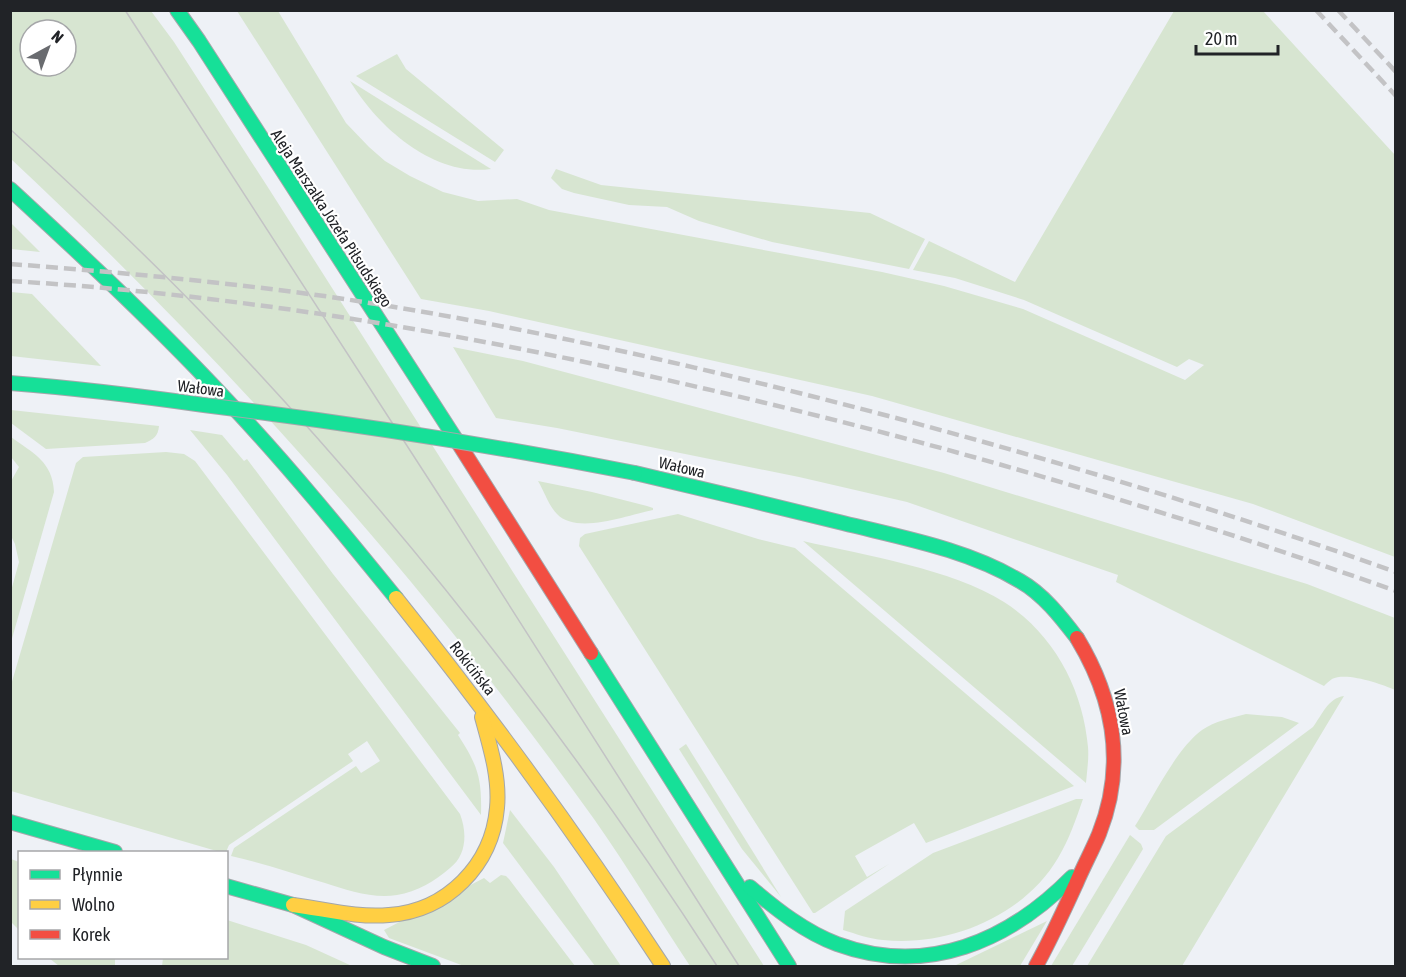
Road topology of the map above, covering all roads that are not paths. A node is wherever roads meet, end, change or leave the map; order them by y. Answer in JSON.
{"nodes":[{"id":1,"x":177,"y":10,"type":"edge"},
{"id":2,"x":10,"y":189,"type":"edge"},
{"id":3,"x":10,"y":383,"type":"edge"},
{"id":4,"x":474,"y":696,"type":"junction"},
{"id":5,"x":10,"y":822,"type":"edge"},
{"id":6,"x":112,"y":851,"type":"edge"},
{"id":7,"x":718,"y":856,"type":"junction"},
{"id":8,"x":1085,"y":862,"type":"junction"},
{"id":9,"x":228,"y":887,"type":"edge"},
{"id":10,"x":293,"y":905,"type":"junction"},
{"id":11,"x":433,"y":966,"type":"edge"},
{"id":12,"x":663,"y":966,"type":"edge"},
{"id":13,"x":789,"y":966,"type":"edge"},
{"id":14,"x":1036,"y":966,"type":"edge"}],
"edges":[{"from":1,"to":7,"type":"main road","name":"Aleja Marszałka Józefa Piłsudskiego"},
{"from":2,"to":4,"type":"main road","name":"Rokicińska"},
{"from":3,"to":8,"type":"main road","name":"Wałowa","bridge":true},
{"from":4,"to":10,"type":"main road"},
{"from":4,"to":12,"type":"main road","name":"Rokicińska"},
{"from":5,"to":6,"type":"main road"},
{"from":7,"to":8,"type":"main road"},
{"from":7,"to":13,"type":"main road"},
{"from":8,"to":14,"type":"main road","name":"Wałowa"},
{"from":9,"to":10,"type":"main road"},
{"from":10,"to":11,"type":"main road"}]}
